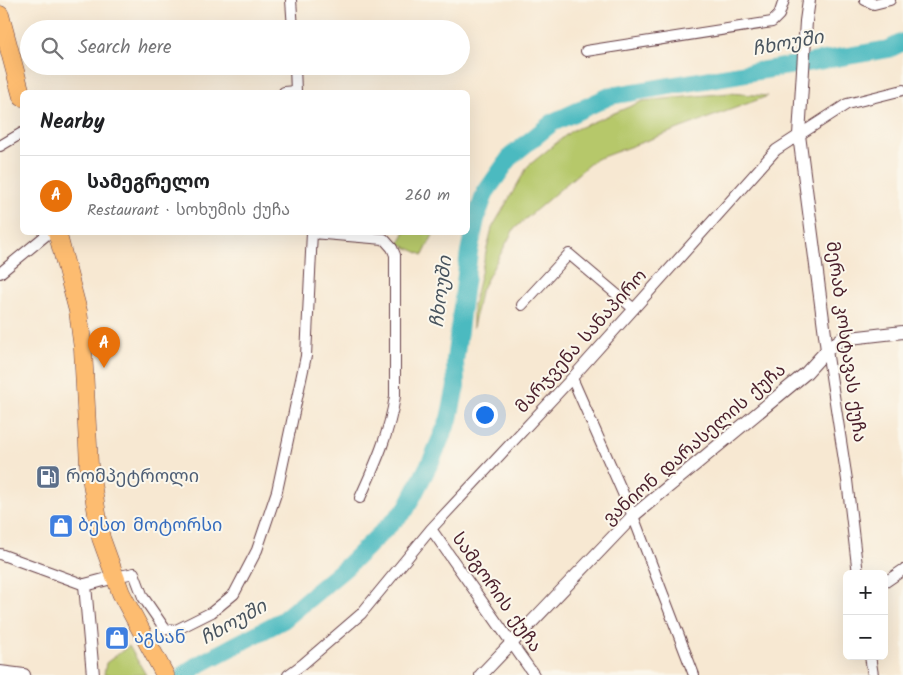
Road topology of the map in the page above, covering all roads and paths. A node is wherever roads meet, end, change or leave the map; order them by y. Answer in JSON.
{"nodes":[{"id":1,"x":291,"y":0,"type":"edge"},
{"id":2,"x":784,"y":0,"type":"edge"},
{"id":3,"x":809,"y":0,"type":"edge"},
{"id":4,"x":865,"y":0,"type":"edge"},
{"id":5,"x":890,"y":0,"type":"edge"},
{"id":6,"x":0,"y":15,"type":"edge"},
{"id":7,"x":292,"y":20,"type":"edge"},
{"id":8,"x":3,"y":34,"type":"edge"},
{"id":9,"x":586,"y":51,"type":"dead end"},
{"id":10,"x":295,"y":75,"type":"edge"},
{"id":11,"x":20,"y":90,"type":"edge"},
{"id":12,"x":296,"y":90,"type":"edge"},
{"id":13,"x":903,"y":90,"type":"edge"},
{"id":14,"x":20,"y":134,"type":"edge"},
{"id":15,"x":799,"y":134,"type":"junction"},
{"id":16,"x":0,"y":146,"type":"edge"},
{"id":17,"x":46,"y":235,"type":"edge"},
{"id":18,"x":58,"y":235,"type":"edge"},
{"id":19,"x":312,"y":235,"type":"edge"},
{"id":20,"x":336,"y":235,"type":"edge"},
{"id":21,"x":0,"y":273,"type":"edge"},
{"id":22,"x":522,"y":305,"type":"dead end"},
{"id":23,"x":634,"y":309,"type":"junction"},
{"id":24,"x":903,"y":332,"type":"edge"},
{"id":25,"x":827,"y":350,"type":"junction"},
{"id":26,"x":572,"y":378,"type":"junction"},
{"id":27,"x":360,"y":498,"type":"dead end"},
{"id":28,"x":633,"y":516,"type":"junction"},
{"id":29,"x":431,"y":529,"type":"junction"},
{"id":30,"x":0,"y":554,"type":"edge"},
{"id":31,"x":858,"y":570,"type":"edge"},
{"id":32,"x":903,"y":570,"type":"edge"},
{"id":33,"x":888,"y":580,"type":"edge"},
{"id":34,"x":85,"y":584,"type":"junction"},
{"id":35,"x":118,"y":585,"type":"junction"},
{"id":36,"x":511,"y":643,"type":"junction"},
{"id":37,"x":870,"y":660,"type":"edge"},
{"id":38,"x":0,"y":672,"type":"edge"},
{"id":39,"x":24,"y":675,"type":"edge"},
{"id":40,"x":93,"y":675,"type":"edge"},
{"id":41,"x":165,"y":675,"type":"edge"},
{"id":42,"x":288,"y":675,"type":"edge"},
{"id":43,"x":481,"y":675,"type":"edge"},
{"id":44,"x":534,"y":675,"type":"edge"},
{"id":45,"x":694,"y":675,"type":"edge"},
{"id":46,"x":872,"y":675,"type":"edge"}],
"edges":[{"from":1,"to":7,"type":"street"},
{"from":2,"to":9,"type":"street"},
{"from":3,"to":15,"type":"street","name":"მერაბ კოსტავას ქუჩა"},
{"from":4,"to":5,"type":"street"},
{"from":6,"to":8,"type":"highway"},
{"from":8,"to":11,"type":"highway"},
{"from":10,"to":12,"type":"street"},
{"from":13,"to":15,"type":"street","name":"მარჯვენა სანაპირო"},
{"from":14,"to":16,"type":"street"},
{"from":15,"to":23,"type":"street","name":"მარჯვენა სანაპირო"},
{"from":15,"to":25,"type":"street","name":"მერაბ კოსტავას ქუჩა"},
{"from":17,"to":21,"type":"street"},
{"from":18,"to":35,"type":"highway"},
{"from":19,"to":35,"type":"street"},
{"from":20,"to":27,"type":"street"},
{"from":22,"to":23,"type":"street"},
{"from":23,"to":26,"type":"street","name":"მარჯვენა სანაპირო"},
{"from":24,"to":25,"type":"street","name":"ვანიონ დარასელის ქუჩა"},
{"from":25,"to":28,"type":"street","name":"ვანიონ დარასელის ქუჩა"},
{"from":25,"to":31,"type":"street","name":"მერაბ კოსტავას ქუჩა"},
{"from":26,"to":28,"type":"street"},
{"from":26,"to":29,"type":"street","name":"მარჯვენა სანაპირო"},
{"from":28,"to":36,"type":"street","name":"ვანიონ დარასელის ქუჩა"},
{"from":28,"to":45,"type":"street"},
{"from":29,"to":36,"type":"street","name":"სამგორის ქუჩა"},
{"from":29,"to":42,"type":"street","name":"მარჯვენა სანაპირო"},
{"from":30,"to":34,"type":"street"},
{"from":32,"to":33,"type":"street"},
{"from":34,"to":35,"type":"street"},
{"from":34,"to":40,"type":"street"},
{"from":35,"to":41,"type":"highway"},
{"from":36,"to":43,"type":"street","name":"ვანიონ დარასელის ქუჩა"},
{"from":36,"to":44,"type":"street","name":"სამგორის ქუჩა"},
{"from":37,"to":46,"type":"street"},
{"from":38,"to":39,"type":"street"}]}
